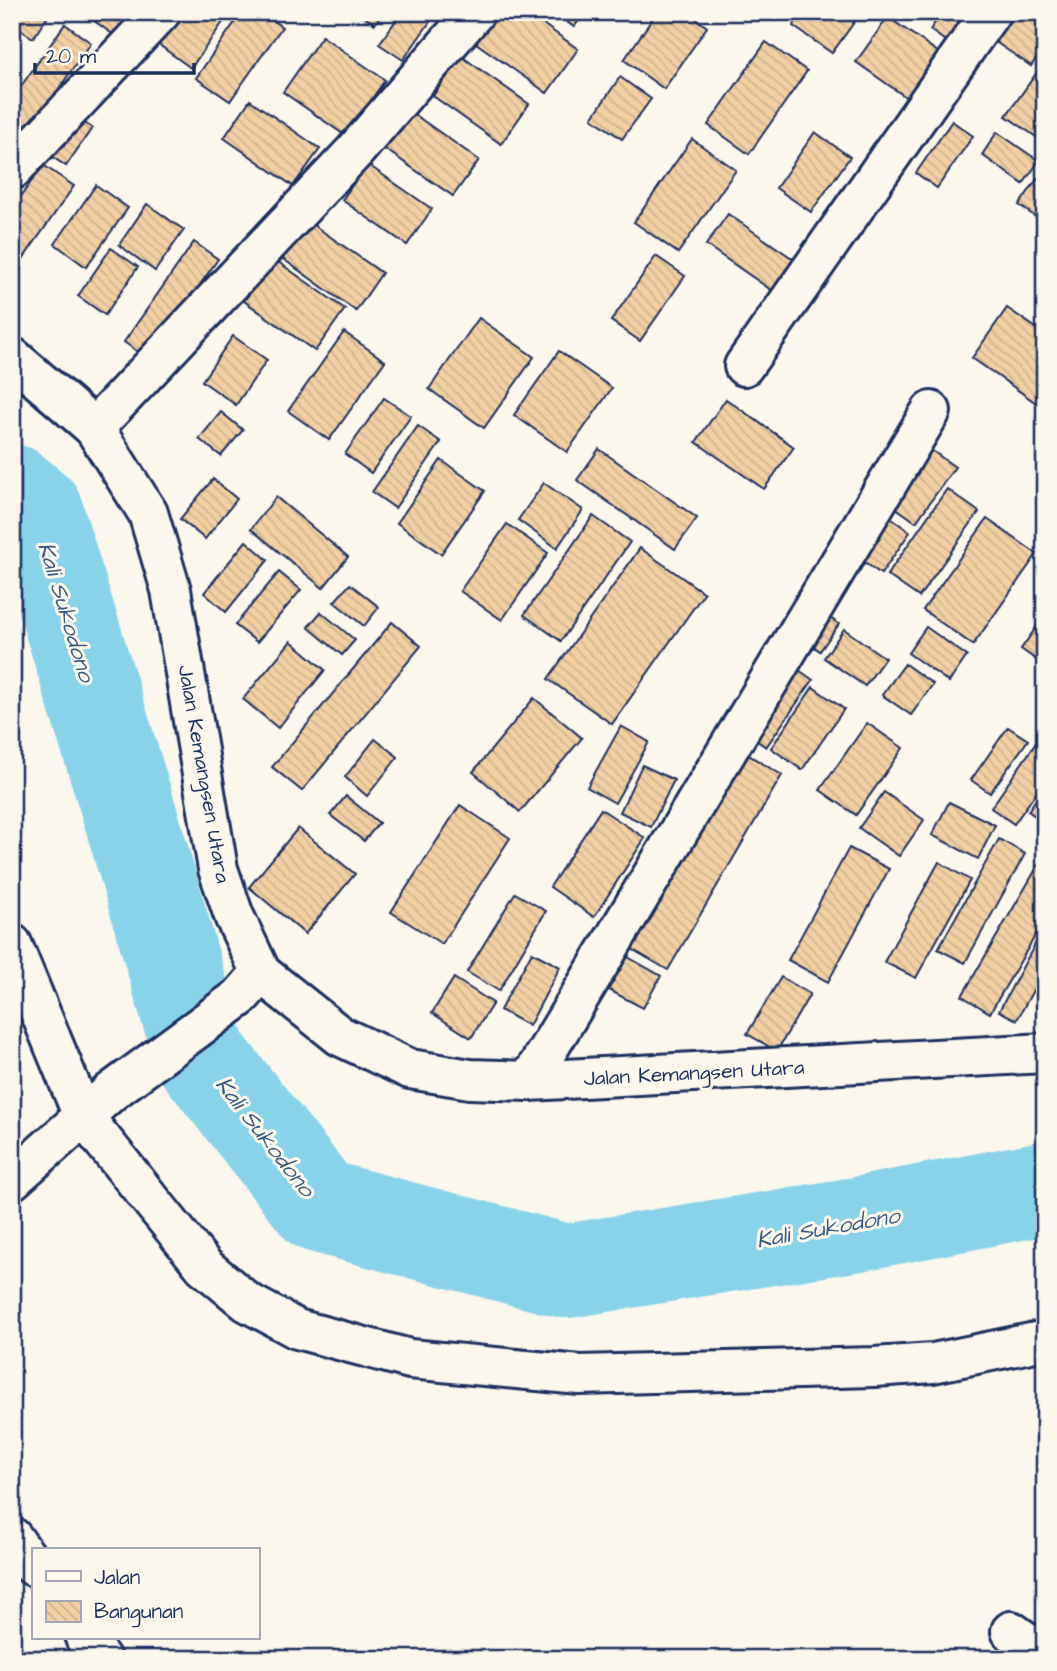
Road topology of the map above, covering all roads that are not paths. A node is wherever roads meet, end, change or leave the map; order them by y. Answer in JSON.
{"nodes":[{"id":1,"x":161,"y":12,"type":"edge"},
{"id":2,"x":475,"y":12,"type":"edge"},
{"id":3,"x":991,"y":12,"type":"edge"},
{"id":4,"x":12,"y":170,"type":"edge"},
{"id":5,"x":12,"y":357,"type":"edge"},
{"id":6,"x":744,"y":366,"type":"dead end"},
{"id":7,"x":931,"y":411,"type":"dead end"},
{"id":8,"x":94,"y":428,"type":"junction"},
{"id":9,"x":12,"y":944,"type":"edge"},
{"id":10,"x":250,"y":985,"type":"junction"},
{"id":11,"x":1045,"y":1053,"type":"edge"},
{"id":12,"x":529,"y":1081,"type":"junction"},
{"id":13,"x":97,"y":1104,"type":"junction"},
{"id":14,"x":12,"y":1180,"type":"edge"},
{"id":15,"x":1045,"y":1340,"type":"edge"},
{"id":16,"x":12,"y":1537,"type":"edge"},
{"id":17,"x":32,"y":1565,"type":"edge"},
{"id":18,"x":1011,"y":1631,"type":"dead end"},
{"id":19,"x":87,"y":1640,"type":"edge"},
{"id":20,"x":1045,"y":1655,"type":"edge"},
{"id":21,"x":101,"y":1659,"type":"edge"}],
"edges":[{"from":1,"to":4,"type":"street"},
{"from":2,"to":8,"type":"street"},
{"from":3,"to":6,"type":"street"},
{"from":5,"to":8,"type":"street","name":"Jalan Kemangsen Utara"},
{"from":7,"to":12,"type":"street"},
{"from":8,"to":10,"type":"street","name":"Jalan Kemangsen Utara"},
{"from":9,"to":13,"type":"street"},
{"from":10,"to":12,"type":"street","name":"Jalan Kemangsen Utara"},
{"from":10,"to":13,"type":"street"},
{"from":11,"to":12,"type":"street","name":"Jalan Kemangsen Utara"},
{"from":13,"to":14,"type":"street"},
{"from":13,"to":15,"type":"street"},
{"from":16,"to":17,"type":"street"},
{"from":18,"to":20,"type":"street"},
{"from":19,"to":21,"type":"street"}]}
